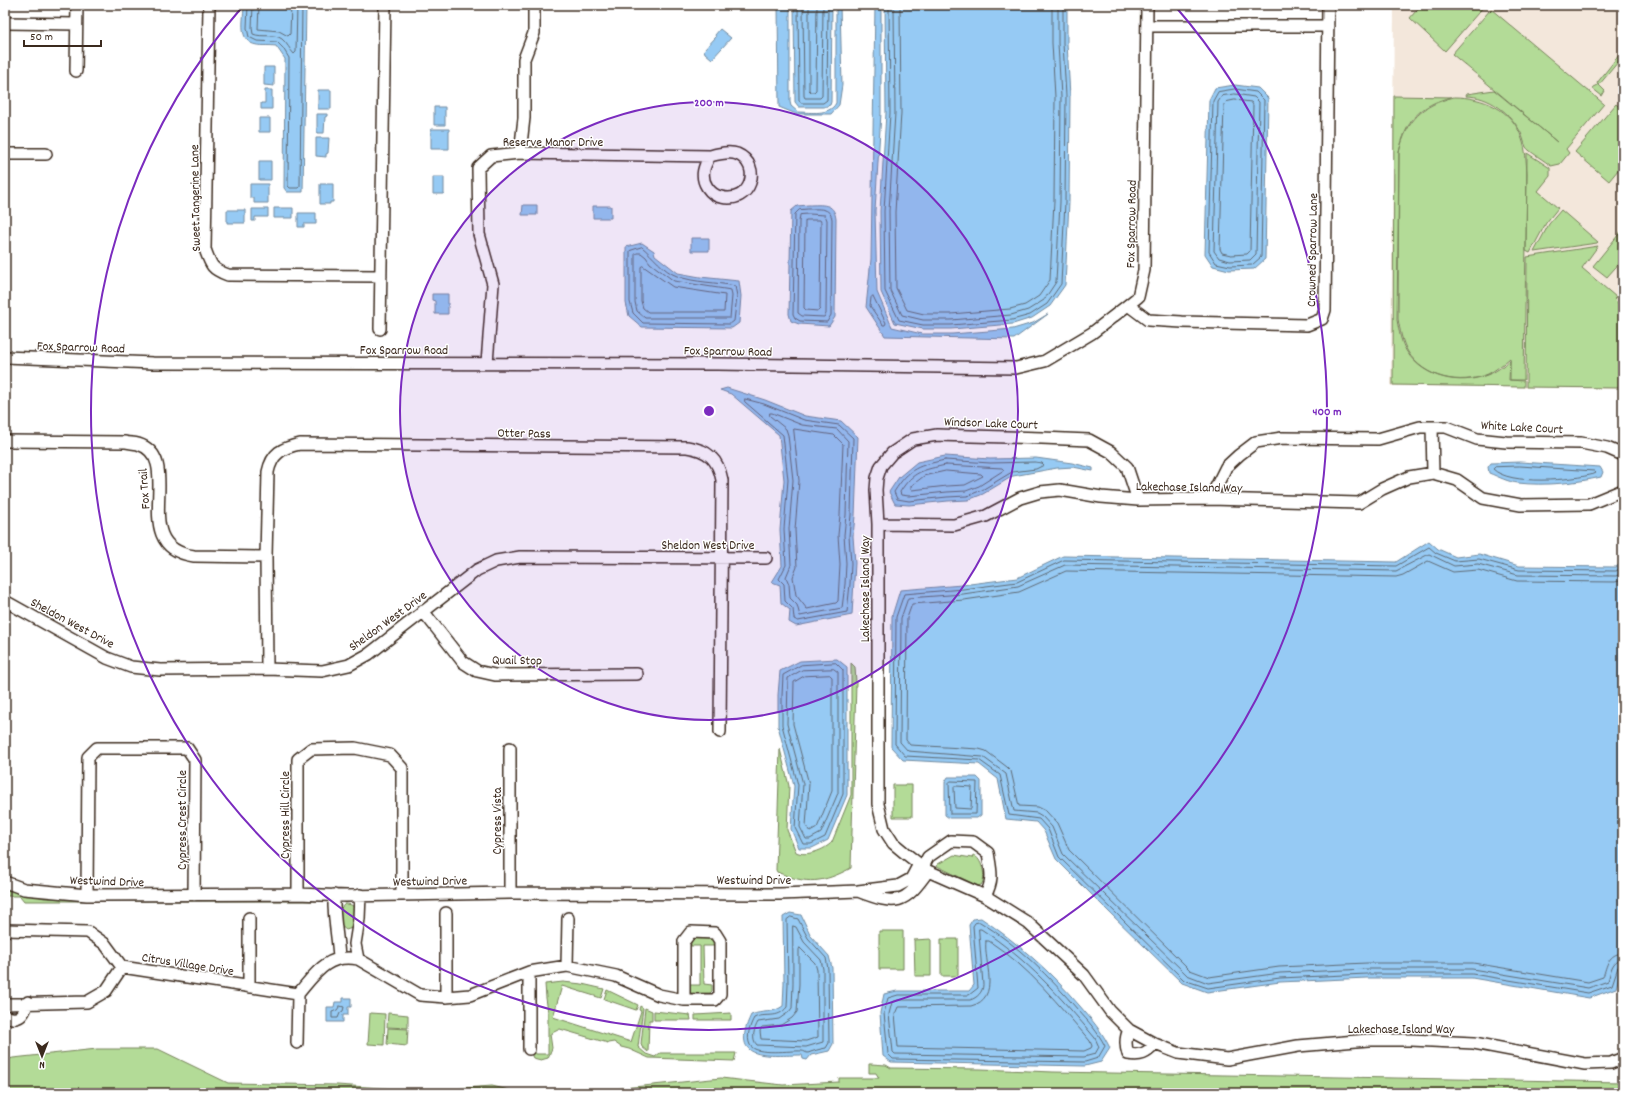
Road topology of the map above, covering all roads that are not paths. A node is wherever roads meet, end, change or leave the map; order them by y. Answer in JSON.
{"nodes":[{"id":1,"x":77,"y":5,"type":"edge"},
{"id":2,"x":209,"y":5,"type":"edge"},
{"id":3,"x":385,"y":5,"type":"edge"},
{"id":4,"x":534,"y":5,"type":"edge"},
{"id":5,"x":1147,"y":5,"type":"edge"},
{"id":6,"x":1328,"y":5,"type":"edge"},
{"id":7,"x":5,"y":24,"type":"edge"},
{"id":8,"x":76,"y":24,"type":"junction"},
{"id":9,"x":1147,"y":26,"type":"junction"},
{"id":10,"x":1328,"y":26,"type":"junction"},
{"id":11,"x":76,"y":71,"type":"dead end"},
{"id":12,"x":5,"y":154,"type":"edge"},
{"id":13,"x":46,"y":154,"type":"dead end"},
{"id":14,"x":520,"y":154,"type":"junction"},
{"id":15,"x":710,"y":156,"type":"junction"},
{"id":16,"x":381,"y":276,"type":"junction"},
{"id":17,"x":1128,"y":305,"type":"junction"},
{"id":18,"x":380,"y":330,"type":"dead end"},
{"id":19,"x":5,"y":357,"type":"edge"},
{"id":20,"x":487,"y":363,"type":"junction"},
{"id":21,"x":1432,"y":427,"type":"junction"},
{"id":22,"x":5,"y":441,"type":"edge"},
{"id":23,"x":1623,"y":455,"type":"edge"},
{"id":24,"x":1433,"y":473,"type":"junction"},
{"id":25,"x":1623,"y":490,"type":"edge"},
{"id":26,"x":1210,"y":499,"type":"junction"},
{"id":27,"x":1138,"y":500,"type":"junction"},
{"id":28,"x":878,"y":524,"type":"junction"},
{"id":29,"x":266,"y":557,"type":"junction"},
{"id":30,"x":721,"y":558,"type":"junction"},
{"id":31,"x":766,"y":558,"type":"dead end"},
{"id":32,"x":5,"y":601,"type":"edge"},
{"id":33,"x":423,"y":611,"type":"junction"},
{"id":34,"x":267,"y":669,"type":"junction"},
{"id":35,"x":637,"y":674,"type":"dead end"},
{"id":36,"x":720,"y":732,"type":"dead end"},
{"id":37,"x":510,"y":748,"type":"dead end"},
{"id":38,"x":923,"y":868,"type":"junction"},
{"id":39,"x":5,"y":882,"type":"edge"},
{"id":40,"x":510,"y":893,"type":"junction"},
{"id":41,"x":298,"y":894,"type":"junction"},
{"id":42,"x":402,"y":894,"type":"junction"},
{"id":43,"x":87,"y":895,"type":"junction"},
{"id":44,"x":194,"y":895,"type":"junction"},
{"id":45,"x":334,"y":895,"type":"junction"},
{"id":46,"x":360,"y":895,"type":"junction"},
{"id":47,"x":985,"y":896,"type":"junction"},
{"id":48,"x":446,"y":913,"type":"dead end"},
{"id":49,"x":248,"y":918,"type":"dead end"},
{"id":50,"x":568,"y":918,"type":"dead end"},
{"id":51,"x":5,"y":930,"type":"edge"},
{"id":52,"x":356,"y":935,"type":"junction"},
{"id":53,"x":337,"y":936,"type":"junction"},
{"id":54,"x":339,"y":958,"type":"junction"},
{"id":55,"x":358,"y":959,"type":"junction"},
{"id":56,"x":567,"y":966,"type":"junction"},
{"id":57,"x":122,"y":967,"type":"junction"},
{"id":58,"x":529,"y":972,"type":"junction"},
{"id":59,"x":249,"y":987,"type":"junction"},
{"id":60,"x":298,"y":994,"type":"junction"},
{"id":61,"x":446,"y":997,"type":"junction"},
{"id":62,"x":684,"y":1000,"type":"junction"},
{"id":63,"x":28,"y":1002,"type":"junction"},
{"id":64,"x":5,"y":1004,"type":"edge"},
{"id":65,"x":5,"y":1016,"type":"edge"},
{"id":66,"x":1129,"y":1030,"type":"junction"},
{"id":67,"x":297,"y":1044,"type":"dead end"},
{"id":68,"x":1155,"y":1044,"type":"junction"},
{"id":69,"x":528,"y":1049,"type":"dead end"},
{"id":70,"x":1623,"y":1058,"type":"edge"}],
"edges":[{"from":1,"to":8,"type":"street"},
{"from":2,"to":16,"type":"street","name":"Sweet Tangerine Lane"},
{"from":3,"to":16,"type":"street"},
{"from":4,"to":14,"type":"street"},
{"from":5,"to":9,"type":"street","name":"Fox Sparrow Road"},
{"from":6,"to":10,"type":"street","name":"Crowned Sparrow Lane"},
{"from":7,"to":8,"type":"street"},
{"from":8,"to":11,"type":"street"},
{"from":9,"to":10,"type":"street"},
{"from":9,"to":17,"type":"street","name":"Fox Sparrow Road"},
{"from":10,"to":17,"type":"street","name":"Crowned Sparrow Lane"},
{"from":12,"to":13,"type":"street"},
{"from":14,"to":15,"type":"street","name":"Reserve Manor Drive"},
{"from":14,"to":20,"type":"street","name":"Reserve Manor Drive"},
{"from":15,"to":15,"type":"street","name":"Reserve Manor Drive"},
{"from":16,"to":18,"type":"street"},
{"from":17,"to":20,"type":"street","name":"Fox Sparrow Road"},
{"from":19,"to":20,"type":"street","name":"Fox Sparrow Road"},
{"from":21,"to":23,"type":"street","name":"White Lake Court"},
{"from":21,"to":24,"type":"street"},
{"from":21,"to":26,"type":"street","name":"White Lake Court"},
{"from":22,"to":29,"type":"street","name":"Fox Trail"},
{"from":24,"to":25,"type":"street","name":"Lakechase Island Way"},
{"from":24,"to":26,"type":"street","name":"Lakechase Island Way"},
{"from":26,"to":27,"type":"street","name":"Lakechase Island Way"},
{"from":27,"to":28,"type":"street","name":"Lakechase Island Way"},
{"from":27,"to":28,"type":"street","name":"Windsor Lake Court"},
{"from":28,"to":38,"type":"street","name":"Lakechase Island Way"},
{"from":29,"to":30,"type":"street","name":"Otter Pass"},
{"from":29,"to":34,"type":"street","name":"Otter Pass"},
{"from":30,"to":31,"type":"street","name":"Sheldon West Drive"},
{"from":30,"to":33,"type":"street","name":"Sheldon West Drive"},
{"from":30,"to":36,"type":"street","name":"Otter Pass"},
{"from":32,"to":34,"type":"street","name":"Sheldon West Drive"},
{"from":33,"to":34,"type":"street","name":"Sheldon West Drive"},
{"from":33,"to":35,"type":"street","name":"Quail Stop"},
{"from":37,"to":40,"type":"street","name":"Cypress Vista"},
{"from":38,"to":40,"type":"street","name":"Westwind Drive"},
{"from":38,"to":47,"type":"street","name":"Lakechase Island Way"},
{"from":38,"to":47,"type":"street","name":"Westwind Drive"},
{"from":39,"to":43,"type":"street","name":"Westwind Drive"},
{"from":40,"to":42,"type":"street","name":"Westwind Drive"},
{"from":41,"to":42,"type":"street","name":"Cypress Hill Circle"},
{"from":41,"to":44,"type":"street","name":"Westwind Drive"},
{"from":41,"to":45,"type":"street","name":"Westwind Drive"},
{"from":42,"to":46,"type":"street","name":"Westwind Drive"},
{"from":43,"to":44,"type":"street","name":"Westwind Drive"},
{"from":43,"to":44,"type":"street","name":"Cypress Crest Circle"},
{"from":45,"to":46,"type":"street","name":"Westwind Drive"},
{"from":45,"to":53,"type":"street"},
{"from":46,"to":52,"type":"street"},
{"from":47,"to":66,"type":"street","name":"Lakechase Island Way"},
{"from":48,"to":61,"type":"street"},
{"from":49,"to":59,"type":"street","name":"Citrus Village Drive"},
{"from":50,"to":56,"type":"street"},
{"from":51,"to":57,"type":"street","name":"Citrus Village Drive"},
{"from":52,"to":53,"type":"street"},
{"from":52,"to":55,"type":"street"},
{"from":53,"to":54,"type":"street"},
{"from":54,"to":55,"type":"street"},
{"from":54,"to":60,"type":"street"},
{"from":55,"to":61,"type":"street"},
{"from":56,"to":58,"type":"street"},
{"from":56,"to":62,"type":"street"},
{"from":57,"to":59,"type":"street","name":"Citrus Village Drive"},
{"from":57,"to":63,"type":"street","name":"Citrus Village Drive"},
{"from":58,"to":61,"type":"street"},
{"from":58,"to":69,"type":"street"},
{"from":59,"to":60,"type":"street","name":"Citrus Village Drive"},
{"from":60,"to":67,"type":"street"},
{"from":62,"to":62,"type":"street"},
{"from":63,"to":64,"type":"street","name":"Citrus Village Drive"},
{"from":63,"to":65,"type":"street"},
{"from":66,"to":68,"type":"street","name":"Lakechase Island Way"},
{"from":66,"to":68,"type":"street"},
{"from":68,"to":70,"type":"street","name":"Lakechase Island Way"}]}
